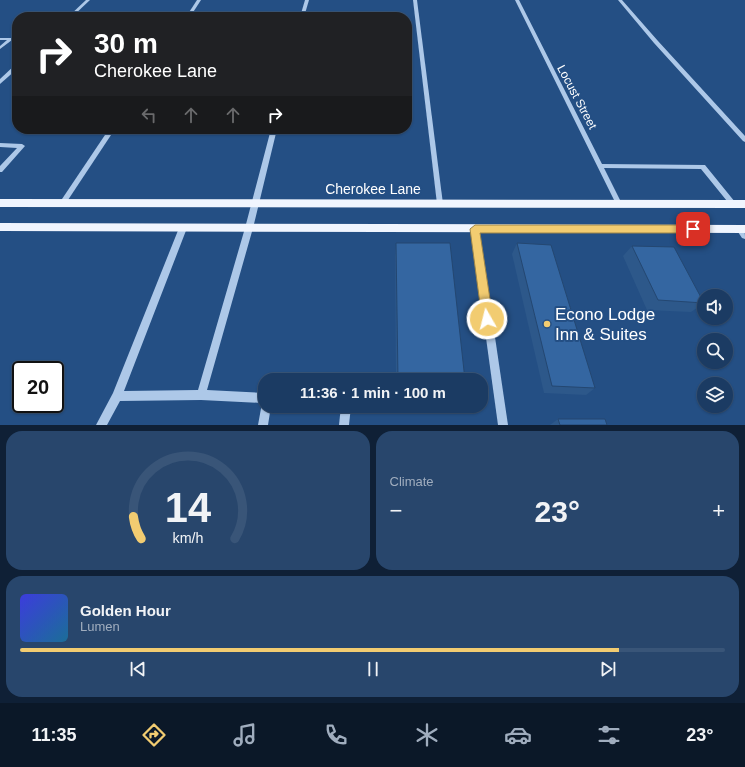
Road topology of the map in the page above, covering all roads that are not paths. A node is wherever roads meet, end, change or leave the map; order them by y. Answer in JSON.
{"nodes":[{"id":1,"x":88,"y":0,"type":"edge"},
{"id":2,"x":199,"y":0,"type":"edge"},
{"id":3,"x":307,"y":0,"type":"edge"},
{"id":4,"x":415,"y":0,"type":"edge"},
{"id":5,"x":517,"y":0,"type":"edge"},
{"id":6,"x":620,"y":0,"type":"edge"},
{"id":7,"x":75,"y":12,"type":"edge"},
{"id":8,"x":191,"y":12,"type":"edge"},
{"id":9,"x":303,"y":12,"type":"edge"},
{"id":10,"x":0,"y":39,"type":"edge"},
{"id":11,"x":11,"y":39,"type":"joint"},
{"id":12,"x":0,"y":48,"type":"edge"},
{"id":13,"x":12,"y":71,"type":"edge"},
{"id":14,"x":0,"y":82,"type":"edge"},
{"id":15,"x":109,"y":134,"type":"edge"},
{"id":16,"x":273,"y":134,"type":"edge"},
{"id":17,"x":745,"y":140,"type":"edge"},
{"id":18,"x":0,"y":146,"type":"edge"},
{"id":19,"x":602,"y":166,"type":"junction"},
{"id":20,"x":0,"y":170,"type":"edge"},
{"id":21,"x":0,"y":203,"type":"edge"},
{"id":22,"x":255,"y":203,"type":"junction"},
{"id":23,"x":62,"y":204,"type":"junction"},
{"id":24,"x":440,"y":204,"type":"junction"},
{"id":25,"x":619,"y":204,"type":"junction"},
{"id":26,"x":733,"y":204,"type":"junction"},
{"id":27,"x":745,"y":204,"type":"edge"},
{"id":28,"x":0,"y":227,"type":"edge"},
{"id":29,"x":183,"y":228,"type":"junction"},
{"id":30,"x":248,"y":228,"type":"junction"},
{"id":31,"x":475,"y":229,"type":"junction"},
{"id":32,"x":743,"y":231,"type":"edge"},
{"id":33,"x":201,"y":395,"type":"junction"},
{"id":34,"x":117,"y":396,"type":"junction"},
{"id":35,"x":258,"y":398,"type":"edge"},
{"id":36,"x":265,"y":413,"type":"edge"},
{"id":37,"x":345,"y":413,"type":"edge"},
{"id":38,"x":101,"y":425,"type":"edge"},
{"id":39,"x":263,"y":425,"type":"edge"},
{"id":40,"x":344,"y":425,"type":"edge"},
{"id":41,"x":502,"y":425,"type":"edge"}],
"edges":[{"from":1,"to":7,"type":"street"},
{"from":2,"to":8,"type":"street"},
{"from":3,"to":9,"type":"street"},
{"from":4,"to":24,"type":"street"},
{"from":5,"to":19,"type":"street","name":"Locust Street"},
{"from":6,"to":17,"type":"street"},
{"from":10,"to":11,"type":"street"},
{"from":11,"to":12,"type":"street"},
{"from":13,"to":14,"type":"street"},
{"from":15,"to":23,"type":"street"},
{"from":16,"to":22,"type":"street"},
{"from":18,"to":20,"type":"street"},
{"from":19,"to":25,"type":"street","name":"Locust Street"},
{"from":19,"to":26,"type":"street"},
{"from":21,"to":23,"type":"main road","name":"Cherokee Lane"},
{"from":22,"to":23,"type":"main road","name":"Cherokee Lane"},
{"from":22,"to":24,"type":"main road","name":"Cherokee Lane"},
{"from":22,"to":30,"type":"street"},
{"from":24,"to":25,"type":"main road","name":"Cherokee Lane"},
{"from":25,"to":26,"type":"main road","name":"Cherokee Lane"},
{"from":26,"to":27,"type":"main road","name":"Cherokee Lane"},
{"from":28,"to":29,"type":"main road"},
{"from":29,"to":30,"type":"main road"},
{"from":29,"to":34,"type":"street"},
{"from":30,"to":31,"type":"main road"},
{"from":30,"to":33,"type":"street"},
{"from":31,"to":32,"type":"main road"},
{"from":31,"to":41,"type":"street"},
{"from":33,"to":34,"type":"street"},
{"from":33,"to":35,"type":"street"},
{"from":34,"to":38,"type":"street"},
{"from":36,"to":39,"type":"street"},
{"from":37,"to":40,"type":"street"}]}
